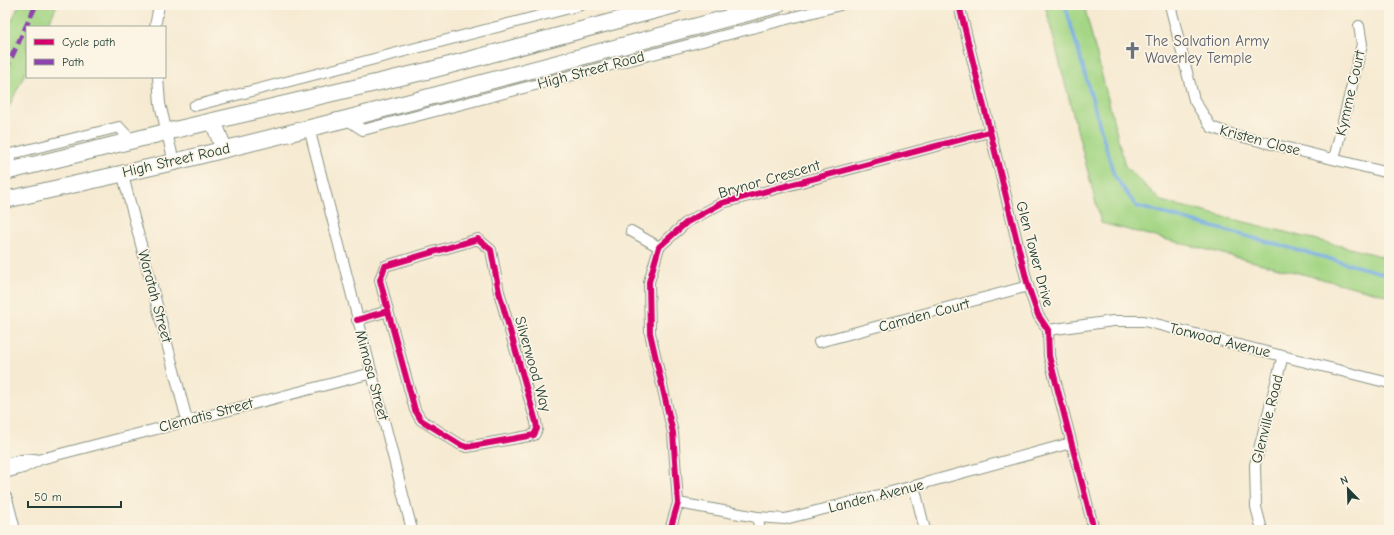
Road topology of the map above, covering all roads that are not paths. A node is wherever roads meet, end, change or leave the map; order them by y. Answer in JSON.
{"nodes":[{"id":1,"x":159,"y":5,"type":"edge"},
{"id":2,"x":581,"y":5,"type":"edge"},
{"id":3,"x":675,"y":5,"type":"edge"},
{"id":4,"x":777,"y":5,"type":"edge"},
{"id":5,"x":840,"y":5,"type":"edge"},
{"id":6,"x":959,"y":5,"type":"edge"},
{"id":7,"x":1170,"y":5,"type":"edge"},
{"id":8,"x":155,"y":26,"type":"edge"},
{"id":9,"x":1359,"y":26,"type":"dead end"},
{"id":10,"x":158,"y":78,"type":"edge"},
{"id":11,"x":215,"y":101,"type":"junction"},
{"id":12,"x":194,"y":106,"type":"dead end"},
{"id":13,"x":346,"y":119,"type":"junction"},
{"id":14,"x":213,"y":121,"type":"junction"},
{"id":15,"x":309,"y":128,"type":"junction"},
{"id":16,"x":166,"y":132,"type":"junction"},
{"id":17,"x":989,"y":132,"type":"junction"},
{"id":18,"x":224,"y":149,"type":"junction"},
{"id":19,"x":1334,"y":159,"type":"junction"},
{"id":20,"x":174,"y":162,"type":"junction"},
{"id":21,"x":7,"y":172,"type":"edge"},
{"id":22,"x":122,"y":172,"type":"junction"},
{"id":23,"x":1389,"y":173,"type":"edge"},
{"id":24,"x":5,"y":200,"type":"edge"},
{"id":25,"x":631,"y":231,"type":"dead end"},
{"id":26,"x":659,"y":247,"type":"junction"},
{"id":27,"x":1028,"y":286,"type":"junction"},
{"id":28,"x":388,"y":311,"type":"junction"},
{"id":29,"x":357,"y":320,"type":"junction"},
{"id":30,"x":1048,"y":330,"type":"junction"},
{"id":31,"x":819,"y":342,"type":"dead end"},
{"id":32,"x":1283,"y":356,"type":"junction"},
{"id":33,"x":372,"y":373,"type":"junction"},
{"id":34,"x":1389,"y":383,"type":"edge"},
{"id":35,"x":187,"y":420,"type":"junction"},
{"id":36,"x":1071,"y":443,"type":"junction"},
{"id":37,"x":41,"y":459,"type":"junction"},
{"id":38,"x":5,"y":464,"type":"edge"},
{"id":39,"x":5,"y":473,"type":"edge"},
{"id":40,"x":914,"y":486,"type":"junction"},
{"id":41,"x":5,"y":499,"type":"edge"},
{"id":42,"x":678,"y":503,"type":"junction"},
{"id":43,"x":757,"y":517,"type":"junction"},
{"id":44,"x":13,"y":530,"type":"edge"},
{"id":45,"x":412,"y":530,"type":"edge"},
{"id":46,"x":670,"y":530,"type":"edge"},
{"id":47,"x":760,"y":530,"type":"edge"},
{"id":48,"x":925,"y":530,"type":"edge"},
{"id":49,"x":1094,"y":530,"type":"edge"},
{"id":50,"x":1262,"y":530,"type":"edge"}],
"edges":[{"from":1,"to":8,"type":"street"},
{"from":2,"to":11,"type":"street"},
{"from":3,"to":14,"type":"main road","name":"High Street Road"},
{"from":4,"to":13,"type":"main road","name":"High Street Road"},
{"from":5,"to":13,"type":"street","name":"High Street Road"},
{"from":6,"to":17,"type":"street","name":"Glen Tower Drive"},
{"from":7,"to":19,"type":"street","name":"Kristen Close"},
{"from":9,"to":19,"type":"street","name":"Kymme Court"},
{"from":10,"to":16,"type":"street"},
{"from":11,"to":12,"type":"street"},
{"from":11,"to":14,"type":"street","name":"High Street Road"},
{"from":13,"to":15,"type":"main road","name":"High Street Road"},
{"from":14,"to":16,"type":"main road","name":"High Street Road"},
{"from":14,"to":18,"type":"main road"},
{"from":15,"to":18,"type":"main road","name":"High Street Road"},
{"from":15,"to":29,"type":"street","name":"Mimosa Street"},
{"from":16,"to":20,"type":"street"},
{"from":16,"to":21,"type":"main road","name":"High Street Road"},
{"from":17,"to":26,"type":"street","name":"Brynor Crescent"},
{"from":17,"to":27,"type":"street","name":"Glen Tower Drive"},
{"from":18,"to":20,"type":"main road","name":"High Street Road"},
{"from":19,"to":23,"type":"street","name":"Kristen Close"},
{"from":20,"to":22,"type":"main road","name":"High Street Road"},
{"from":22,"to":24,"type":"main road","name":"High Street Road"},
{"from":22,"to":35,"type":"street","name":"Waratah Street"},
{"from":25,"to":26,"type":"street"},
{"from":26,"to":42,"type":"street"},
{"from":27,"to":30,"type":"street","name":"Glen Tower Drive"},
{"from":27,"to":31,"type":"street","name":"Camden Court"},
{"from":28,"to":28,"type":"street","name":"Silverwood Way"},
{"from":28,"to":29,"type":"street"},
{"from":29,"to":33,"type":"street","name":"Mimosa Street"},
{"from":30,"to":32,"type":"street","name":"Torwood Avenue"},
{"from":30,"to":36,"type":"street","name":"Glen Tower Drive"},
{"from":32,"to":34,"type":"street","name":"Torwood Avenue"},
{"from":32,"to":50,"type":"street","name":"Glenville Road"},
{"from":33,"to":35,"type":"street","name":"Clematis Street"},
{"from":33,"to":45,"type":"street","name":"Mimosa Street"},
{"from":35,"to":37,"type":"street","name":"Clematis Street"},
{"from":36,"to":40,"type":"street","name":"Landen Avenue"},
{"from":36,"to":49,"type":"street","name":"Glen Tower Drive"},
{"from":37,"to":38,"type":"street","name":"Clematis Street"},
{"from":37,"to":39,"type":"street","name":"Clematis Street"},
{"from":40,"to":43,"type":"street","name":"Landen Avenue"},
{"from":40,"to":48,"type":"street"},
{"from":41,"to":44,"type":"street"},
{"from":42,"to":43,"type":"street","name":"Landen Avenue"},
{"from":42,"to":46,"type":"street"},
{"from":43,"to":47,"type":"street"}]}
